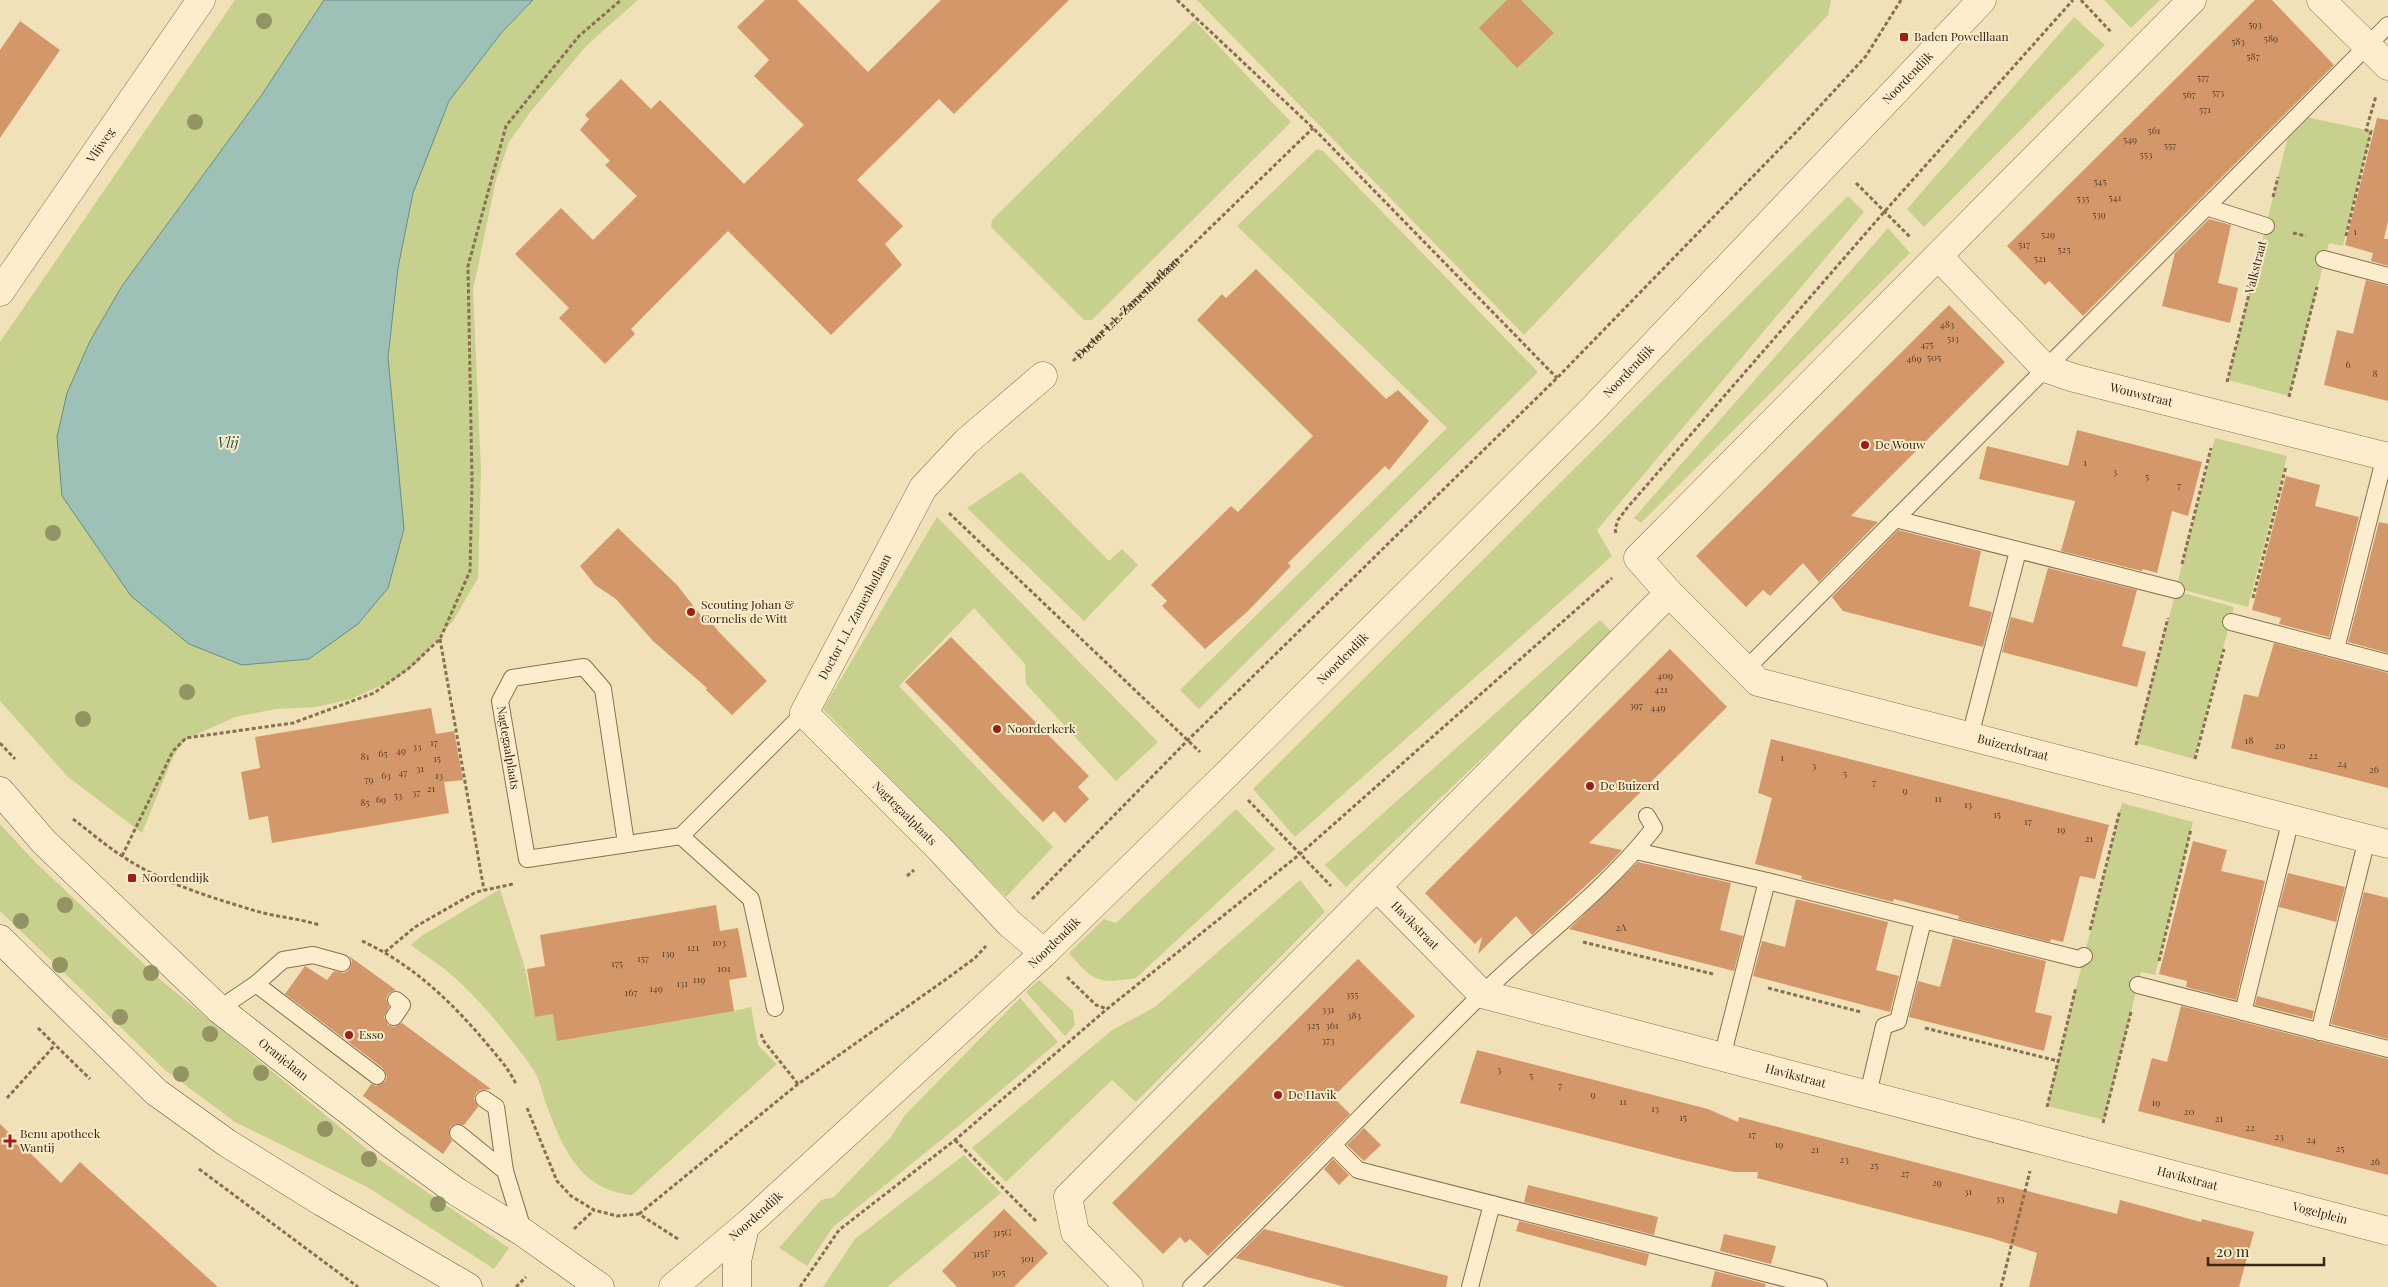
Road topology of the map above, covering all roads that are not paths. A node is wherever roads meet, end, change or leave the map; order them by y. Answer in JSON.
{"nodes":[{"id":1,"x":201,"y":0,"type":"edge"},
{"id":2,"x":1982,"y":0,"type":"edge"},
{"id":3,"x":2192,"y":0,"type":"edge"},
{"id":4,"x":2321,"y":0,"type":"edge"},
{"id":5,"x":2388,"y":24,"type":"edge"},
{"id":6,"x":2366,"y":46,"type":"junction"},
{"id":7,"x":2388,"y":66,"type":"edge"},
{"id":8,"x":2206,"y":207,"type":"junction"},
{"id":9,"x":2266,"y":226,"type":"road end"},
{"id":10,"x":1935,"y":259,"type":"junction"},
{"id":11,"x":2324,"y":259,"type":"dead end"},
{"id":12,"x":2388,"y":276,"type":"edge"},
{"id":13,"x":0,"y":292,"type":"edge"},
{"id":14,"x":2046,"y":368,"type":"junction"},
{"id":15,"x":1043,"y":376,"type":"road end"},
{"id":16,"x":2387,"y":456,"type":"edge"},
{"id":17,"x":1895,"y":519,"type":"junction"},
{"id":18,"x":2018,"y":551,"type":"junction"},
{"id":19,"x":2176,"y":590,"type":"dead end"},
{"id":20,"x":1669,"y":593,"type":"junction"},
{"id":21,"x":2231,"y":622,"type":"dead end"},
{"id":22,"x":2336,"y":649,"type":"junction"},
{"id":23,"x":2388,"y":663,"type":"edge"},
{"id":24,"x":1745,"y":670,"type":"junction"},
{"id":25,"x":804,"y":712,"type":"junction"},
{"id":26,"x":1970,"y":736,"type":"junction"},
{"id":27,"x":0,"y":791,"type":"edge"},
{"id":28,"x":1647,"y":816,"type":"dead end"},
{"id":29,"x":2291,"y":819,"type":"junction"},
{"id":30,"x":680,"y":836,"type":"junction"},
{"id":31,"x":2378,"y":842,"type":"edge"},
{"id":32,"x":626,"y":843,"type":"junction"},
{"id":33,"x":1636,"y":851,"type":"junction"},
{"id":34,"x":1767,"y":881,"type":"junction"},
{"id":35,"x":1377,"y":887,"type":"junction"},
{"id":36,"x":1923,"y":921,"type":"junction"},
{"id":37,"x":0,"y":939,"type":"edge"},
{"id":38,"x":1044,"y":953,"type":"junction"},
{"id":39,"x":2084,"y":956,"type":"dead end"},
{"id":40,"x":342,"y":963,"type":"dead end"},
{"id":41,"x":256,"y":984,"type":"junction"},
{"id":42,"x":2138,"y":985,"type":"dead end"},
{"id":43,"x":1482,"y":994,"type":"junction"},
{"id":44,"x":396,"y":1000,"type":"dead end"},
{"id":45,"x":775,"y":1008,"type":"road end"},
{"id":46,"x":218,"y":1009,"type":"junction"},
{"id":47,"x":2243,"y":1012,"type":"junction"},
{"id":48,"x":394,"y":1017,"type":"dead end"},
{"id":49,"x":2319,"y":1032,"type":"junction"},
{"id":50,"x":2388,"y":1049,"type":"edge"},
{"id":51,"x":1722,"y":1057,"type":"junction"},
{"id":52,"x":377,"y":1076,"type":"dead end"},
{"id":53,"x":1868,"y":1094,"type":"junction"},
{"id":54,"x":484,"y":1098,"type":"dead end"},
{"id":55,"x":458,"y":1133,"type":"dead end"},
{"id":56,"x":1334,"y":1145,"type":"junction"},
{"id":57,"x":505,"y":1171,"type":"junction"},
{"id":58,"x":2253,"y":1195,"type":"joint"},
{"id":59,"x":1492,"y":1204,"type":"junction"},
{"id":60,"x":745,"y":1227,"type":"junction"},
{"id":61,"x":2388,"y":1230,"type":"edge"},
{"id":62,"x":524,"y":1233,"type":"junction"},
{"id":63,"x":1774,"y":1281,"type":"edge"},
{"id":64,"x":1123,"y":1285,"type":"edge"},
{"id":65,"x":468,"y":1287,"type":"edge"},
{"id":66,"x":600,"y":1287,"type":"edge"},
{"id":67,"x":673,"y":1287,"type":"edge"},
{"id":68,"x":737,"y":1287,"type":"edge"},
{"id":69,"x":1191,"y":1287,"type":"edge"},
{"id":70,"x":1470,"y":1287,"type":"edge"},
{"id":71,"x":1820,"y":1287,"type":"edge"}],
"edges":[{"from":1,"to":13,"type":"street","name":"Vlijweg"},
{"from":2,"to":38,"type":"street","name":"Noordendijk"},
{"from":3,"to":10,"type":"street"},
{"from":4,"to":6,"type":"street"},
{"from":5,"to":6,"type":"lane"},
{"from":6,"to":7,"type":"street"},
{"from":6,"to":8,"type":"lane"},
{"from":8,"to":9,"type":"lane"},
{"from":8,"to":14,"type":"lane"},
{"from":10,"to":14,"type":"street","name":"Wouwstraat"},
{"from":10,"to":20,"type":"street"},
{"from":11,"to":12,"type":"lane"},
{"from":14,"to":16,"type":"street","name":"Wouwstraat"},
{"from":14,"to":17,"type":"lane"},
{"from":15,"to":25,"type":"street","name":"Doctor L.L. Zamenhoflaan"},
{"from":16,"to":22,"type":"lane"},
{"from":17,"to":18,"type":"lane"},
{"from":17,"to":24,"type":"lane"},
{"from":18,"to":19,"type":"lane"},
{"from":18,"to":26,"type":"lane"},
{"from":20,"to":24,"type":"street","name":"Buizerdstraat"},
{"from":20,"to":35,"type":"street"},
{"from":21,"to":22,"type":"lane"},
{"from":22,"to":23,"type":"lane"},
{"from":24,"to":26,"type":"street","name":"Buizerdstraat"},
{"from":25,"to":30,"type":"lane"},
{"from":25,"to":38,"type":"street","name":"Nagtegaalplaats"},
{"from":26,"to":29,"type":"street","name":"Buizerdstraat"},
{"from":27,"to":46,"type":"street","name":"Oranjelaan"},
{"from":28,"to":33,"type":"lane"},
{"from":29,"to":31,"type":"street","name":"Buizerdstraat"},
{"from":29,"to":47,"type":"lane"},
{"from":30,"to":32,"type":"lane"},
{"from":30,"to":45,"type":"lane"},
{"from":31,"to":49,"type":"lane"},
{"from":32,"to":32,"type":"lane","name":"Nagtegaalplaats"},
{"from":33,"to":34,"type":"lane"},
{"from":33,"to":43,"type":"lane"},
{"from":34,"to":36,"type":"lane"},
{"from":34,"to":51,"type":"lane"},
{"from":35,"to":43,"type":"street","name":"Havikstraat"},
{"from":35,"to":64,"type":"street"},
{"from":36,"to":39,"type":"lane"},
{"from":36,"to":53,"type":"lane"},
{"from":37,"to":65,"type":"street"},
{"from":38,"to":60,"type":"street","name":"Noordendijk"},
{"from":40,"to":41,"type":"lane"},
{"from":41,"to":46,"type":"lane"},
{"from":41,"to":52,"type":"lane"},
{"from":42,"to":47,"type":"lane"},
{"from":43,"to":51,"type":"street","name":"Havikstraat"},
{"from":43,"to":56,"type":"lane"},
{"from":44,"to":48,"type":"lane"},
{"from":46,"to":62,"type":"street","name":"Oranjelaan"},
{"from":47,"to":49,"type":"lane"},
{"from":49,"to":50,"type":"lane"},
{"from":51,"to":53,"type":"street","name":"Havikstraat"},
{"from":53,"to":58,"type":"street","name":"Havikstraat"},
{"from":54,"to":57,"type":"lane"},
{"from":55,"to":57,"type":"lane"},
{"from":56,"to":59,"type":"lane"},
{"from":56,"to":69,"type":"lane"},
{"from":57,"to":62,"type":"lane"},
{"from":58,"to":61,"type":"street","name":"Vogelplein"},
{"from":59,"to":63,"type":"lane"},
{"from":59,"to":70,"type":"lane"},
{"from":60,"to":67,"type":"street","name":"Noordendijk"},
{"from":60,"to":68,"type":"street"},
{"from":62,"to":66,"type":"street","name":"Oranjelaan"},
{"from":63,"to":71,"type":"lane"}]}
